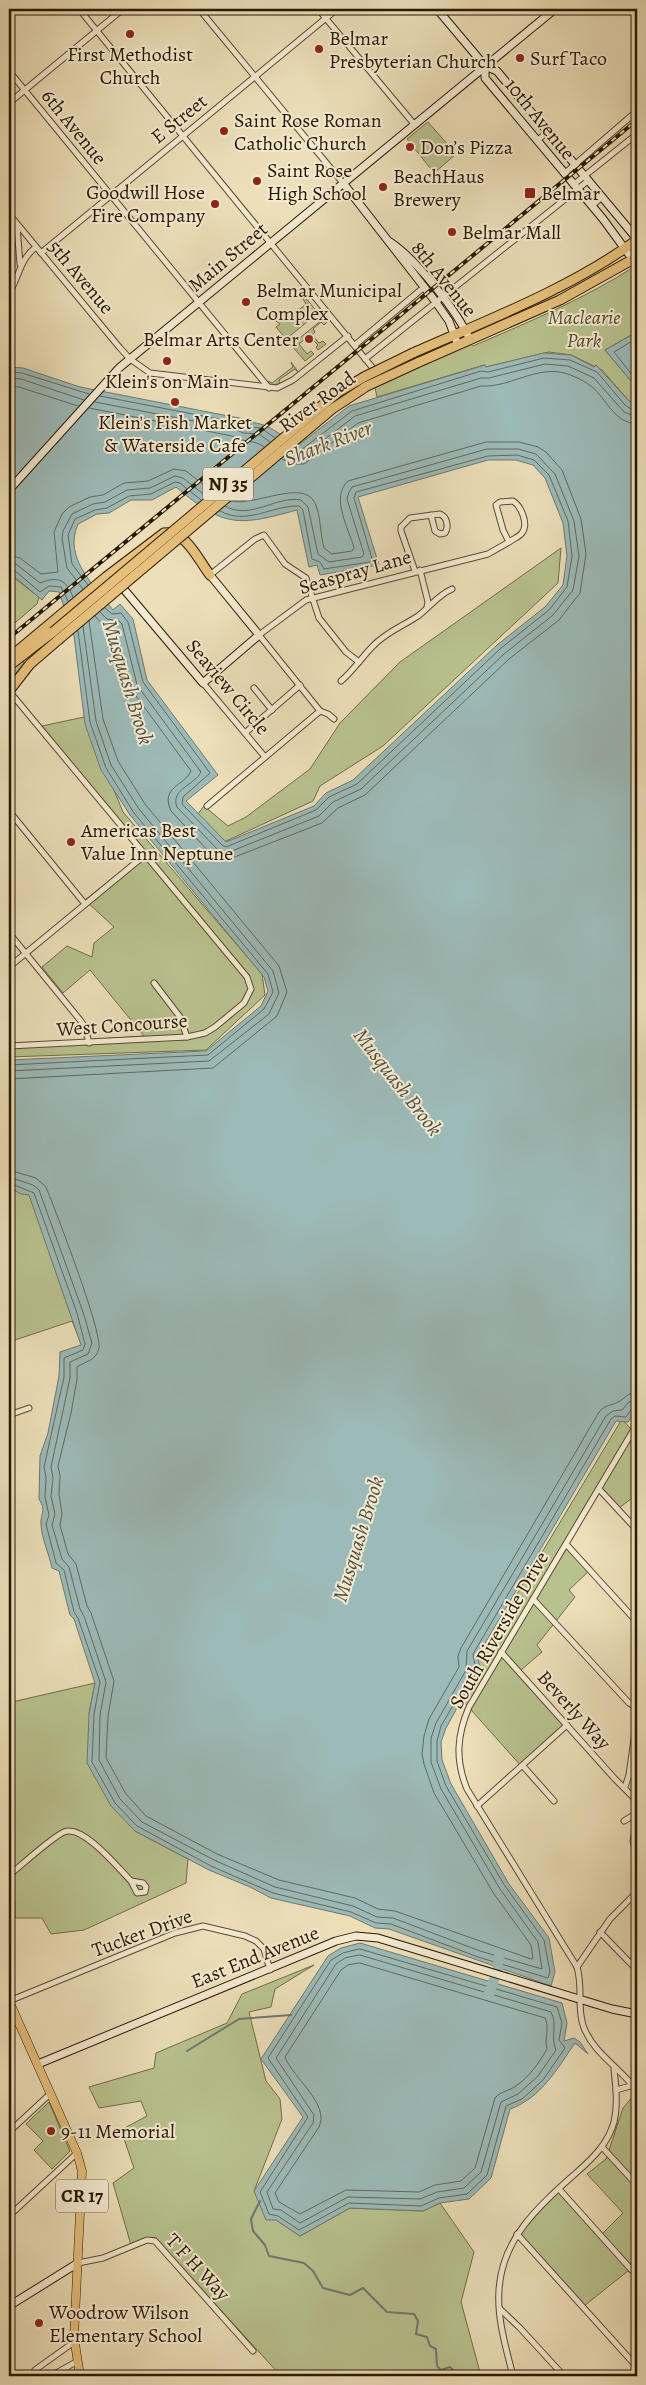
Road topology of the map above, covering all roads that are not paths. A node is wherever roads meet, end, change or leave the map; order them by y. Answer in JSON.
{"nodes":[{"id":1,"x":79,"y":9,"type":"edge"},
{"id":2,"x":123,"y":9,"type":"edge"},
{"id":3,"x":199,"y":9,"type":"edge"},
{"id":4,"x":318,"y":9,"type":"edge"},
{"id":5,"x":337,"y":9,"type":"edge"},
{"id":6,"x":437,"y":9,"type":"edge"},
{"id":7,"x":555,"y":9,"type":"edge"},
{"id":8,"x":326,"y":18,"type":"junction"},
{"id":9,"x":97,"y":30,"type":"junction"},
{"id":10,"x":485,"y":66,"type":"junction"},
{"id":11,"x":9,"y":71,"type":"edge"},
{"id":12,"x":255,"y":77,"type":"junction"},
{"id":13,"x":24,"y":90,"type":"junction"},
{"id":14,"x":9,"y":103,"type":"edge"},
{"id":15,"x":637,"y":111,"type":"edge"},
{"id":16,"x":414,"y":124,"type":"junction"},
{"id":17,"x":548,"y":131,"type":"junction"},
{"id":18,"x":637,"y":134,"type":"edge"},
{"id":19,"x":184,"y":135,"type":"junction"},
{"id":20,"x":537,"y":141,"type":"junction"},
{"id":21,"x":575,"y":163,"type":"junction"},
{"id":22,"x":564,"y":174,"type":"junction"},
{"id":23,"x":587,"y":178,"type":"junction"},
{"id":24,"x":343,"y":183,"type":"junction"},
{"id":25,"x":575,"y":187,"type":"junction"},
{"id":26,"x":111,"y":195,"type":"junction"},
{"id":27,"x":602,"y":197,"type":"junction"},
{"id":28,"x":592,"y":206,"type":"junction"},
{"id":29,"x":9,"y":214,"type":"edge"},
{"id":30,"x":17,"y":225,"type":"junction"},
{"id":31,"x":637,"y":240,"type":"edge"},
{"id":32,"x":390,"y":242,"type":"junction"},
{"id":33,"x":271,"y":243,"type":"junction"},
{"id":34,"x":36,"y":247,"type":"junction"},
{"id":35,"x":625,"y":249,"type":"junction"},
{"id":36,"x":41,"y":253,"type":"junction"},
{"id":37,"x":635,"y":258,"type":"edge"},
{"id":38,"x":20,"y":270,"type":"junction"},
{"id":39,"x":424,"y":288,"type":"junction"},
{"id":40,"x":9,"y":293,"type":"edge"},
{"id":41,"x":442,"y":296,"type":"junction"},
{"id":42,"x":435,"y":301,"type":"junction"},
{"id":43,"x":199,"y":302,"type":"junction"},
{"id":44,"x":465,"y":330,"type":"junction"},
{"id":45,"x":454,"y":335,"type":"junction"},
{"id":46,"x":348,"y":336,"type":"junction"},
{"id":47,"x":470,"y":340,"type":"junction"},
{"id":48,"x":355,"y":344,"type":"junction"},
{"id":49,"x":458,"y":345,"type":"junction"},
{"id":50,"x":130,"y":359,"type":"junction"},
{"id":51,"x":365,"y":359,"type":"junction"},
{"id":52,"x":386,"y":382,"type":"dead end"},
{"id":53,"x":268,"y":388,"type":"junction"},
{"id":54,"x":9,"y":490,"type":"edge"},
{"id":55,"x":431,"y":515,"type":"dead end"},
{"id":56,"x":509,"y":542,"type":"junction"},
{"id":57,"x":418,"y":570,"type":"junction"},
{"id":58,"x":210,"y":575,"type":"junction"},
{"id":59,"x":122,"y":587,"type":"junction"},
{"id":60,"x":452,"y":589,"type":"dead end"},
{"id":61,"x":312,"y":598,"type":"junction"},
{"id":62,"x":427,"y":607,"type":"junction"},
{"id":63,"x":54,"y":632,"type":"junction"},
{"id":64,"x":259,"y":635,"type":"junction"},
{"id":65,"x":9,"y":658,"type":"edge"},
{"id":66,"x":359,"y":662,"type":"junction"},
{"id":67,"x":9,"y":666,"type":"edge"},
{"id":68,"x":341,"y":681,"type":"dead end"},
{"id":69,"x":203,"y":683,"type":"junction"},
{"id":70,"x":300,"y":686,"type":"junction"},
{"id":71,"x":254,"y":688,"type":"dead end"},
{"id":72,"x":9,"y":691,"type":"edge"},
{"id":73,"x":272,"y":710,"type":"junction"},
{"id":74,"x":320,"y":711,"type":"junction"},
{"id":75,"x":334,"y":720,"type":"dead end"},
{"id":76,"x":245,"y":733,"type":"junction"},
{"id":77,"x":265,"y":757,"type":"junction"},
{"id":78,"x":207,"y":806,"type":"dead end"},
{"id":79,"x":9,"y":810,"type":"edge"},
{"id":80,"x":145,"y":855,"type":"junction"},
{"id":81,"x":85,"y":904,"type":"junction"},
{"id":82,"x":9,"y":933,"type":"edge"},
{"id":83,"x":26,"y":953,"type":"junction"},
{"id":84,"x":9,"y":967,"type":"edge"},
{"id":85,"x":154,"y":983,"type":"dead end"},
{"id":86,"x":187,"y":1037,"type":"junction"},
{"id":87,"x":89,"y":1043,"type":"junction"},
{"id":88,"x":9,"y":1046,"type":"edge"},
{"id":89,"x":29,"y":1408,"type":"dead end"},
{"id":90,"x":9,"y":1415,"type":"edge"},
{"id":91,"x":637,"y":1424,"type":"edge"},
{"id":92,"x":632,"y":1432,"type":"junction"},
{"id":93,"x":637,"y":1438,"type":"edge"},
{"id":94,"x":599,"y":1489,"type":"junction"},
{"id":95,"x":637,"y":1530,"type":"edge"},
{"id":96,"x":566,"y":1544,"type":"junction"},
{"id":97,"x":533,"y":1599,"type":"junction"},
{"id":98,"x":637,"y":1622,"type":"edge"},
{"id":99,"x":501,"y":1652,"type":"junction"},
{"id":100,"x":637,"y":1708,"type":"edge"},
{"id":101,"x":637,"y":1717,"type":"edge"},
{"id":102,"x":567,"y":1725,"type":"junction"},
{"id":103,"x":523,"y":1766,"type":"junction"},
{"id":104,"x":625,"y":1787,"type":"junction"},
{"id":105,"x":554,"y":1801,"type":"dead end"},
{"id":106,"x":477,"y":1806,"type":"junction"},
{"id":107,"x":637,"y":1806,"type":"edge"},
{"id":108,"x":637,"y":1814,"type":"edge"},
{"id":109,"x":637,"y":1818,"type":"edge"},
{"id":110,"x":624,"y":1822,"type":"dead end"},
{"id":111,"x":637,"y":1856,"type":"edge"},
{"id":112,"x":9,"y":1875,"type":"edge"},
{"id":113,"x":131,"y":1880,"type":"dead end"},
{"id":114,"x":637,"y":1892,"type":"edge"},
{"id":115,"x":600,"y":1932,"type":"junction"},
{"id":116,"x":577,"y":1967,"type":"junction"},
{"id":117,"x":270,"y":1970,"type":"junction"},
{"id":118,"x":637,"y":1970,"type":"edge"},
{"id":119,"x":581,"y":2000,"type":"junction"},
{"id":120,"x":9,"y":2001,"type":"edge"},
{"id":121,"x":11,"y":2012,"type":"edge"},
{"id":122,"x":637,"y":2014,"type":"edge"},
{"id":123,"x":38,"y":2064,"type":"junction"},
{"id":124,"x":614,"y":2069,"type":"junction"},
{"id":125,"x":635,"y":2085,"type":"edge"},
{"id":126,"x":616,"y":2090,"type":"junction"},
{"id":127,"x":637,"y":2091,"type":"edge"},
{"id":128,"x":51,"y":2093,"type":"junction"},
{"id":129,"x":9,"y":2132,"type":"edge"},
{"id":130,"x":602,"y":2146,"type":"junction"},
{"id":131,"x":77,"y":2153,"type":"junction"},
{"id":132,"x":637,"y":2185,"type":"edge"},
{"id":133,"x":559,"y":2189,"type":"junction"},
{"id":134,"x":9,"y":2216,"type":"edge"},
{"id":135,"x":516,"y":2234,"type":"junction"},
{"id":136,"x":78,"y":2263,"type":"junction"},
{"id":137,"x":637,"y":2276,"type":"edge"},
{"id":138,"x":9,"y":2306,"type":"edge"},
{"id":139,"x":499,"y":2309,"type":"junction"},
{"id":140,"x":74,"y":2342,"type":"junction"},
{"id":141,"x":253,"y":2351,"type":"dead end"},
{"id":142,"x":76,"y":2362,"type":"junction"},
{"id":143,"x":637,"y":2367,"type":"edge"},
{"id":144,"x":32,"y":2376,"type":"edge"},
{"id":145,"x":51,"y":2376,"type":"edge"},
{"id":146,"x":80,"y":2376,"type":"edge"},
{"id":147,"x":513,"y":2376,"type":"edge"},
{"id":148,"x":564,"y":2376,"type":"edge"}],
"edges":[{"from":1,"to":9,"type":"street"},
{"from":2,"to":9,"type":"street"},
{"from":3,"to":12,"type":"street","name":"8th Avenue"},
{"from":4,"to":8,"type":"street"},
{"from":5,"to":8,"type":"street","name":"E Street"},
{"from":6,"to":10,"type":"street","name":"10th Avenue"},
{"from":7,"to":10,"type":"street","name":"Main Street"},
{"from":8,"to":12,"type":"street","name":"E Street"},
{"from":8,"to":16,"type":"street"},
{"from":9,"to":13,"type":"street"},
{"from":9,"to":19,"type":"street"},
{"from":10,"to":16,"type":"street","name":"Main Street"},
{"from":10,"to":17,"type":"street","name":"10th Avenue"},
{"from":10,"to":20,"type":"street","name":"10th Avenue"},
{"from":11,"to":13,"type":"street","name":"6th Avenue"},
{"from":12,"to":19,"type":"street","name":"E Street"},
{"from":12,"to":24,"type":"street","name":"8th Avenue"},
{"from":13,"to":14,"type":"street"},
{"from":13,"to":26,"type":"street","name":"6th Avenue"},
{"from":15,"to":21,"type":"street"},
{"from":16,"to":24,"type":"street","name":"Main Street"},
{"from":17,"to":20,"type":"street"},
{"from":17,"to":21,"type":"street","name":"10th Avenue"},
{"from":18,"to":23,"type":"street"},
{"from":19,"to":26,"type":"street","name":"E Street"},
{"from":19,"to":33,"type":"street"},
{"from":20,"to":22,"type":"street","name":"10th Avenue"},
{"from":21,"to":22,"type":"street"},
{"from":21,"to":23,"type":"street","name":"10th Avenue"},
{"from":22,"to":25,"type":"street","name":"10th Avenue"},
{"from":23,"to":25,"type":"street"},
{"from":23,"to":27,"type":"street","name":"10th Avenue"},
{"from":24,"to":32,"type":"street","name":"8th Avenue"},
{"from":24,"to":33,"type":"street","name":"Main Street"},
{"from":25,"to":28,"type":"street","name":"10th Avenue"},
{"from":25,"to":41,"type":"street"},
{"from":26,"to":36,"type":"street","name":"E Street"},
{"from":26,"to":43,"type":"street","name":"6th Avenue"},
{"from":27,"to":28,"type":"street"},
{"from":27,"to":31,"type":"street","name":"10th Avenue"},
{"from":28,"to":35,"type":"street","name":"10th Avenue"},
{"from":29,"to":30,"type":"street","name":"5th Avenue"},
{"from":30,"to":34,"type":"street","name":"5th Avenue"},
{"from":30,"to":38,"type":"street"},
{"from":31,"to":35,"type":"highway","number":"NJ 35"},
{"from":32,"to":39,"type":"street","name":"8th Avenue"},
{"from":32,"to":41,"type":"street","name":"8th Avenue"},
{"from":33,"to":43,"type":"street","name":"Main Street"},
{"from":33,"to":46,"type":"street"},
{"from":34,"to":36,"type":"street","name":"5th Avenue"},
{"from":34,"to":38,"type":"street"},
{"from":35,"to":37,"type":"street","name":"10th Avenue"},
{"from":35,"to":44,"type":"highway","number":"NJ 35"},
{"from":36,"to":50,"type":"street","name":"5th Avenue"},
{"from":37,"to":47,"type":"highway","name":"River Road","number":"NJ 35"},
{"from":38,"to":40,"type":"street"},
{"from":39,"to":42,"type":"street","name":"8th Avenue"},
{"from":39,"to":48,"type":"street"},
{"from":41,"to":42,"type":"street"},
{"from":41,"to":44,"type":"street","name":"8th Avenue"},
{"from":42,"to":45,"type":"street","name":"8th Avenue"},
{"from":42,"to":51,"type":"street"},
{"from":43,"to":50,"type":"street","name":"Main Street"},
{"from":43,"to":53,"type":"street","name":"6th Avenue"},
{"from":44,"to":45,"type":"highway","number":"NJ 35"},
{"from":44,"to":47,"type":"street","name":"8th Avenue"},
{"from":45,"to":49,"type":"street","name":"8th Avenue"},
{"from":45,"to":63,"type":"highway","number":"NJ 35","bridge":true},
{"from":46,"to":48,"type":"street"},
{"from":46,"to":53,"type":"street","name":"River Road"},
{"from":47,"to":49,"type":"highway","name":"River Road","number":"NJ 35"},
{"from":48,"to":51,"type":"street"},
{"from":49,"to":59,"type":"highway","name":"River Road","number":"NJ 35","bridge":true},
{"from":50,"to":53,"type":"street","name":"River Road"},
{"from":50,"to":54,"type":"street","name":"Main Street"},
{"from":51,"to":52,"type":"street"},
{"from":55,"to":57,"type":"street"},
{"from":56,"to":56,"type":"street"},
{"from":56,"to":57,"type":"street","name":"Seaspray Lane"},
{"from":57,"to":61,"type":"street","name":"Seaspray Lane"},
{"from":57,"to":62,"type":"street"},
{"from":58,"to":61,"type":"street"},
{"from":58,"to":63,"type":"highway"},
{"from":58,"to":64,"type":"street"},
{"from":59,"to":63,"type":"highway","name":"River Road","number":"NJ 35","bridge":true},
{"from":59,"to":69,"type":"street","name":"Seaview Circle"},
{"from":60,"to":62,"type":"street"},
{"from":61,"to":64,"type":"street","name":"Seaspray Lane"},
{"from":61,"to":66,"type":"street"},
{"from":62,"to":66,"type":"street"},
{"from":63,"to":65,"type":"highway"},
{"from":63,"to":67,"type":"highway","number":"NJ 35"},
{"from":63,"to":72,"type":"highway","number":"NJ 35"},
{"from":64,"to":69,"type":"street","name":"Seaspray Lane"},
{"from":64,"to":70,"type":"street"},
{"from":66,"to":68,"type":"street"},
{"from":69,"to":76,"type":"street","name":"Seaview Circle"},
{"from":70,"to":73,"type":"street"},
{"from":70,"to":74,"type":"street"},
{"from":71,"to":73,"type":"street"},
{"from":72,"to":80,"type":"street"},
{"from":73,"to":76,"type":"street"},
{"from":74,"to":75,"type":"street"},
{"from":74,"to":77,"type":"street","name":"Seaview Circle"},
{"from":76,"to":77,"type":"street","name":"Seaview Circle"},
{"from":77,"to":78,"type":"street"},
{"from":79,"to":81,"type":"street"},
{"from":80,"to":81,"type":"street"},
{"from":80,"to":86,"type":"street","name":"West Concourse"},
{"from":81,"to":83,"type":"street"},
{"from":82,"to":83,"type":"street"},
{"from":83,"to":84,"type":"street"},
{"from":83,"to":87,"type":"street"},
{"from":85,"to":86,"type":"street"},
{"from":86,"to":87,"type":"street","name":"West Concourse"},
{"from":87,"to":88,"type":"street","name":"West Concourse"},
{"from":89,"to":90,"type":"street"},
{"from":91,"to":92,"type":"street","name":"South Riverside Drive"},
{"from":92,"to":93,"type":"street"},
{"from":92,"to":94,"type":"street","name":"South Riverside Drive"},
{"from":94,"to":95,"type":"street"},
{"from":94,"to":96,"type":"street","name":"South Riverside Drive"},
{"from":96,"to":97,"type":"street","name":"South Riverside Drive"},
{"from":96,"to":98,"type":"street"},
{"from":97,"to":99,"type":"street","name":"South Riverside Drive"},
{"from":97,"to":100,"type":"street"},
{"from":99,"to":102,"type":"street","name":"Beverly Way"},
{"from":99,"to":106,"type":"street","name":"South Riverside Drive"},
{"from":101,"to":104,"type":"street"},
{"from":102,"to":103,"type":"street"},
{"from":102,"to":104,"type":"street","name":"Beverly Way"},
{"from":103,"to":105,"type":"street"},
{"from":103,"to":106,"type":"street"},
{"from":104,"to":107,"type":"street","name":"Beverly Way"},
{"from":106,"to":116,"type":"street","name":"South Riverside Drive"},
{"from":108,"to":110,"type":"street"},
{"from":109,"to":111,"type":"street"},
{"from":112,"to":113,"type":"street"},
{"from":114,"to":115,"type":"street"},
{"from":115,"to":116,"type":"street"},
{"from":115,"to":118,"type":"street"},
{"from":116,"to":119,"type":"street","name":"South Riverside Drive"},
{"from":117,"to":119,"type":"street","name":"East End Avenue"},
{"from":117,"to":120,"type":"street","name":"Tucker Drive"},
{"from":117,"to":123,"type":"street","name":"East End Avenue"},
{"from":119,"to":122,"type":"street","name":"East End Avenue"},
{"from":119,"to":124,"type":"street","name":"South Riverside Drive"},
{"from":120,"to":121,"type":"main road","number":"CR 17"},
{"from":121,"to":123,"type":"main road","number":"CR 17"},
{"from":123,"to":128,"type":"main road","number":"CR 17"},
{"from":124,"to":125,"type":"street","name":"South Riverside Drive"},
{"from":124,"to":126,"type":"street"},
{"from":125,"to":126,"type":"street"},
{"from":125,"to":127,"type":"street","name":"South Riverside Drive"},
{"from":126,"to":130,"type":"street"},
{"from":128,"to":129,"type":"street"},
{"from":128,"to":131,"type":"main road","number":"CR 17"},
{"from":130,"to":132,"type":"street"},
{"from":130,"to":133,"type":"street"},
{"from":131,"to":134,"type":"street"},
{"from":131,"to":136,"type":"main road","number":"CR 17"},
{"from":133,"to":135,"type":"street"},
{"from":133,"to":137,"type":"street"},
{"from":135,"to":139,"type":"street"},
{"from":135,"to":143,"type":"street"},
{"from":136,"to":138,"type":"street"},
{"from":136,"to":140,"type":"main road","number":"CR 17"},
{"from":136,"to":141,"type":"street","name":"T F H Way"},
{"from":139,"to":147,"type":"street"},
{"from":139,"to":148,"type":"street"},
{"from":140,"to":142,"type":"main road","number":"CR 17"},
{"from":140,"to":144,"type":"street"},
{"from":142,"to":145,"type":"street"},
{"from":142,"to":146,"type":"main road","number":"CR 17"}]}
